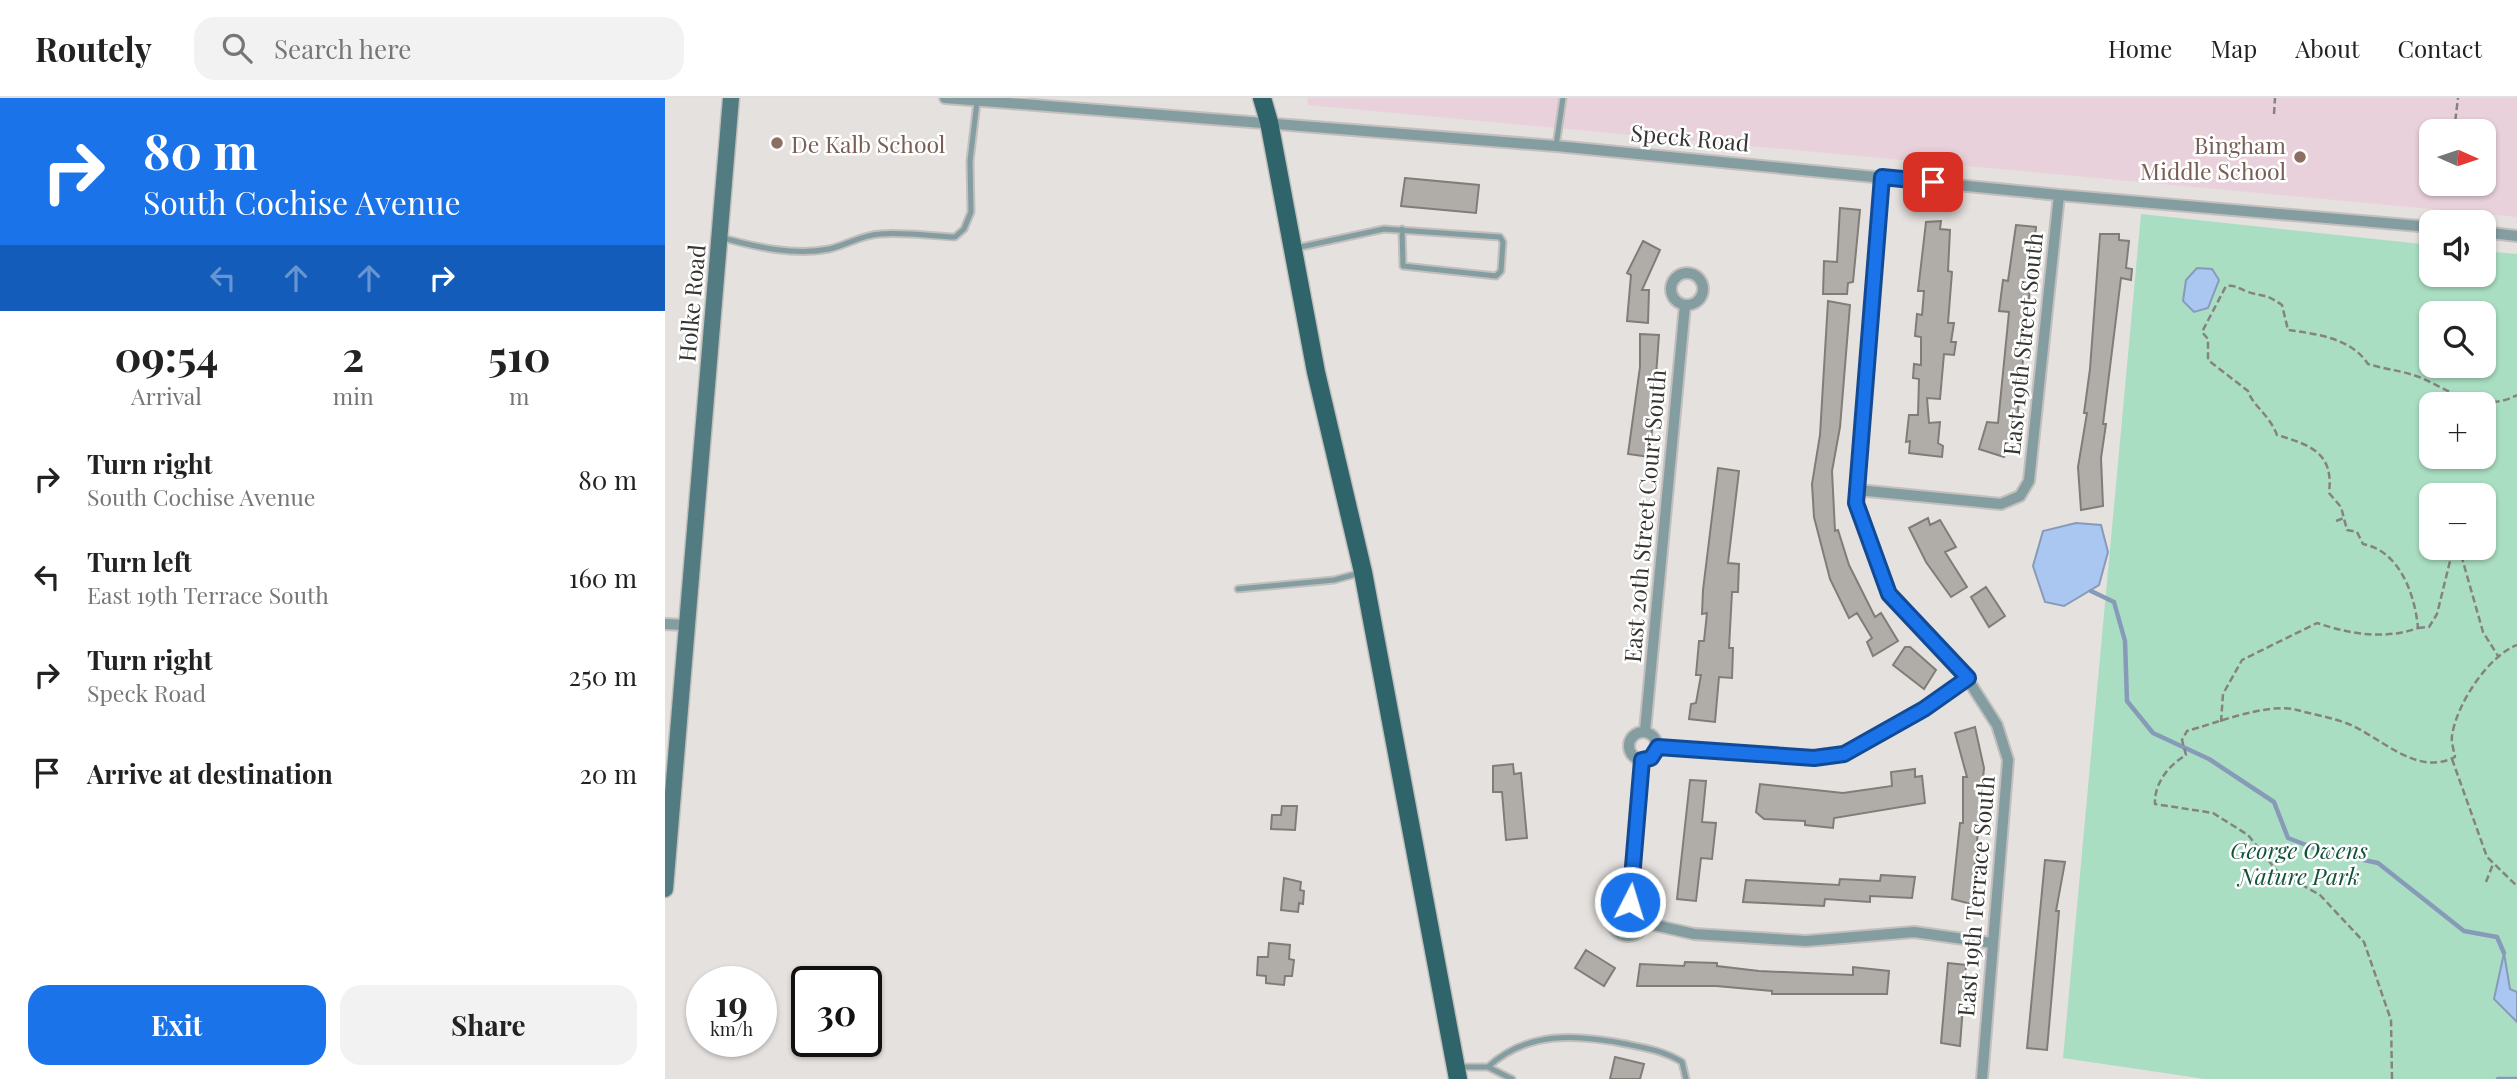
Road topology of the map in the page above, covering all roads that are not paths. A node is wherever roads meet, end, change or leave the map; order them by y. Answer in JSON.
{"nodes":[{"id":1,"x":731,"y":98,"type":"edge"},
{"id":2,"x":945,"y":98,"type":"edge"},
{"id":3,"x":1262,"y":98,"type":"edge"},
{"id":4,"x":1268,"y":98,"type":"edge"},
{"id":5,"x":1563,"y":98,"type":"edge"},
{"id":6,"x":977,"y":102,"type":"junction"},
{"id":7,"x":1269,"y":122,"type":"junction"},
{"id":8,"x":1556,"y":146,"type":"junction"},
{"id":9,"x":1882,"y":177,"type":"junction"},
{"id":10,"x":2059,"y":195,"type":"junction"},
{"id":11,"x":2419,"y":226,"type":"edge"},
{"id":12,"x":1402,"y":229,"type":"junction"},
{"id":13,"x":2496,"y":234,"type":"edge"},
{"id":14,"x":2517,"y":236,"type":"edge"},
{"id":15,"x":720,"y":237,"type":"junction"},
{"id":16,"x":1293,"y":248,"type":"junction"},
{"id":17,"x":1685,"y":305,"type":"dead end"},
{"id":18,"x":1857,"y":490,"type":"junction"},
{"id":19,"x":1363,"y":572,"type":"junction"},
{"id":20,"x":1238,"y":589,"type":"dead end"},
{"id":21,"x":665,"y":624,"type":"edge"},
{"id":22,"x":687,"y":625,"type":"junction"},
{"id":23,"x":1968,"y":678,"type":"junction"},
{"id":24,"x":1645,"y":731,"type":"junction"},
{"id":25,"x":1658,"y":747,"type":"junction"},
{"id":26,"x":1642,"y":760,"type":"junction"},
{"id":27,"x":665,"y":889,"type":"edge"},
{"id":28,"x":1630,"y":902,"type":"junction"},
{"id":29,"x":1645,"y":923,"type":"junction"},
{"id":30,"x":1992,"y":943,"type":"junction"},
{"id":31,"x":1488,"y":1067,"type":"junction"},
{"id":32,"x":1457,"y":1073,"type":"edge"},
{"id":33,"x":1512,"y":1079,"type":"edge"},
{"id":34,"x":1686,"y":1079,"type":"edge"},
{"id":35,"x":1982,"y":1079,"type":"edge"}],
"edges":[{"from":1,"to":15,"type":"street","name":"Holke Road"},
{"from":2,"to":6,"type":"street","name":"Speck Road"},
{"from":3,"to":7,"type":"main road"},
{"from":4,"to":7,"type":"main road"},
{"from":5,"to":8,"type":"lane"},
{"from":6,"to":7,"type":"street","name":"Speck Road"},
{"from":6,"to":15,"type":"lane"},
{"from":7,"to":8,"type":"street","name":"Speck Road"},
{"from":7,"to":16,"type":"main road"},
{"from":8,"to":9,"type":"street","name":"Speck Road"},
{"from":9,"to":10,"type":"street","name":"Speck Road"},
{"from":9,"to":18,"type":"street","name":"East 19th Terrace South"},
{"from":10,"to":11,"type":"street","name":"Speck Road"},
{"from":10,"to":18,"type":"street","name":"East 19th Street South"},
{"from":12,"to":12,"type":"lane"},
{"from":12,"to":16,"type":"lane"},
{"from":13,"to":14,"type":"street"},
{"from":15,"to":22,"type":"street","name":"Holke Road"},
{"from":16,"to":19,"type":"main road"},
{"from":17,"to":24,"type":"street","name":"East 20th Street Court South"},
{"from":18,"to":23,"type":"street","name":"East 19th Terrace South"},
{"from":19,"to":20,"type":"lane"},
{"from":19,"to":32,"type":"main road"},
{"from":21,"to":22,"type":"street"},
{"from":22,"to":27,"type":"street","name":"Holke Road"},
{"from":23,"to":25,"type":"street"},
{"from":23,"to":30,"type":"street","name":"East 19th Terrace South"},
{"from":24,"to":25,"type":"street"},
{"from":24,"to":26,"type":"street","name":"East 20th Street Court South"},
{"from":25,"to":26,"type":"street"},
{"from":26,"to":28,"type":"street","name":"East 20th Street Court South"},
{"from":28,"to":29,"type":"street"},
{"from":28,"to":29,"type":"street"},
{"from":29,"to":30,"type":"street"},
{"from":30,"to":35,"type":"street","name":"East 19th Terrace South"},
{"from":31,"to":32,"type":"lane"},
{"from":31,"to":33,"type":"lane"},
{"from":31,"to":34,"type":"lane"}]}
